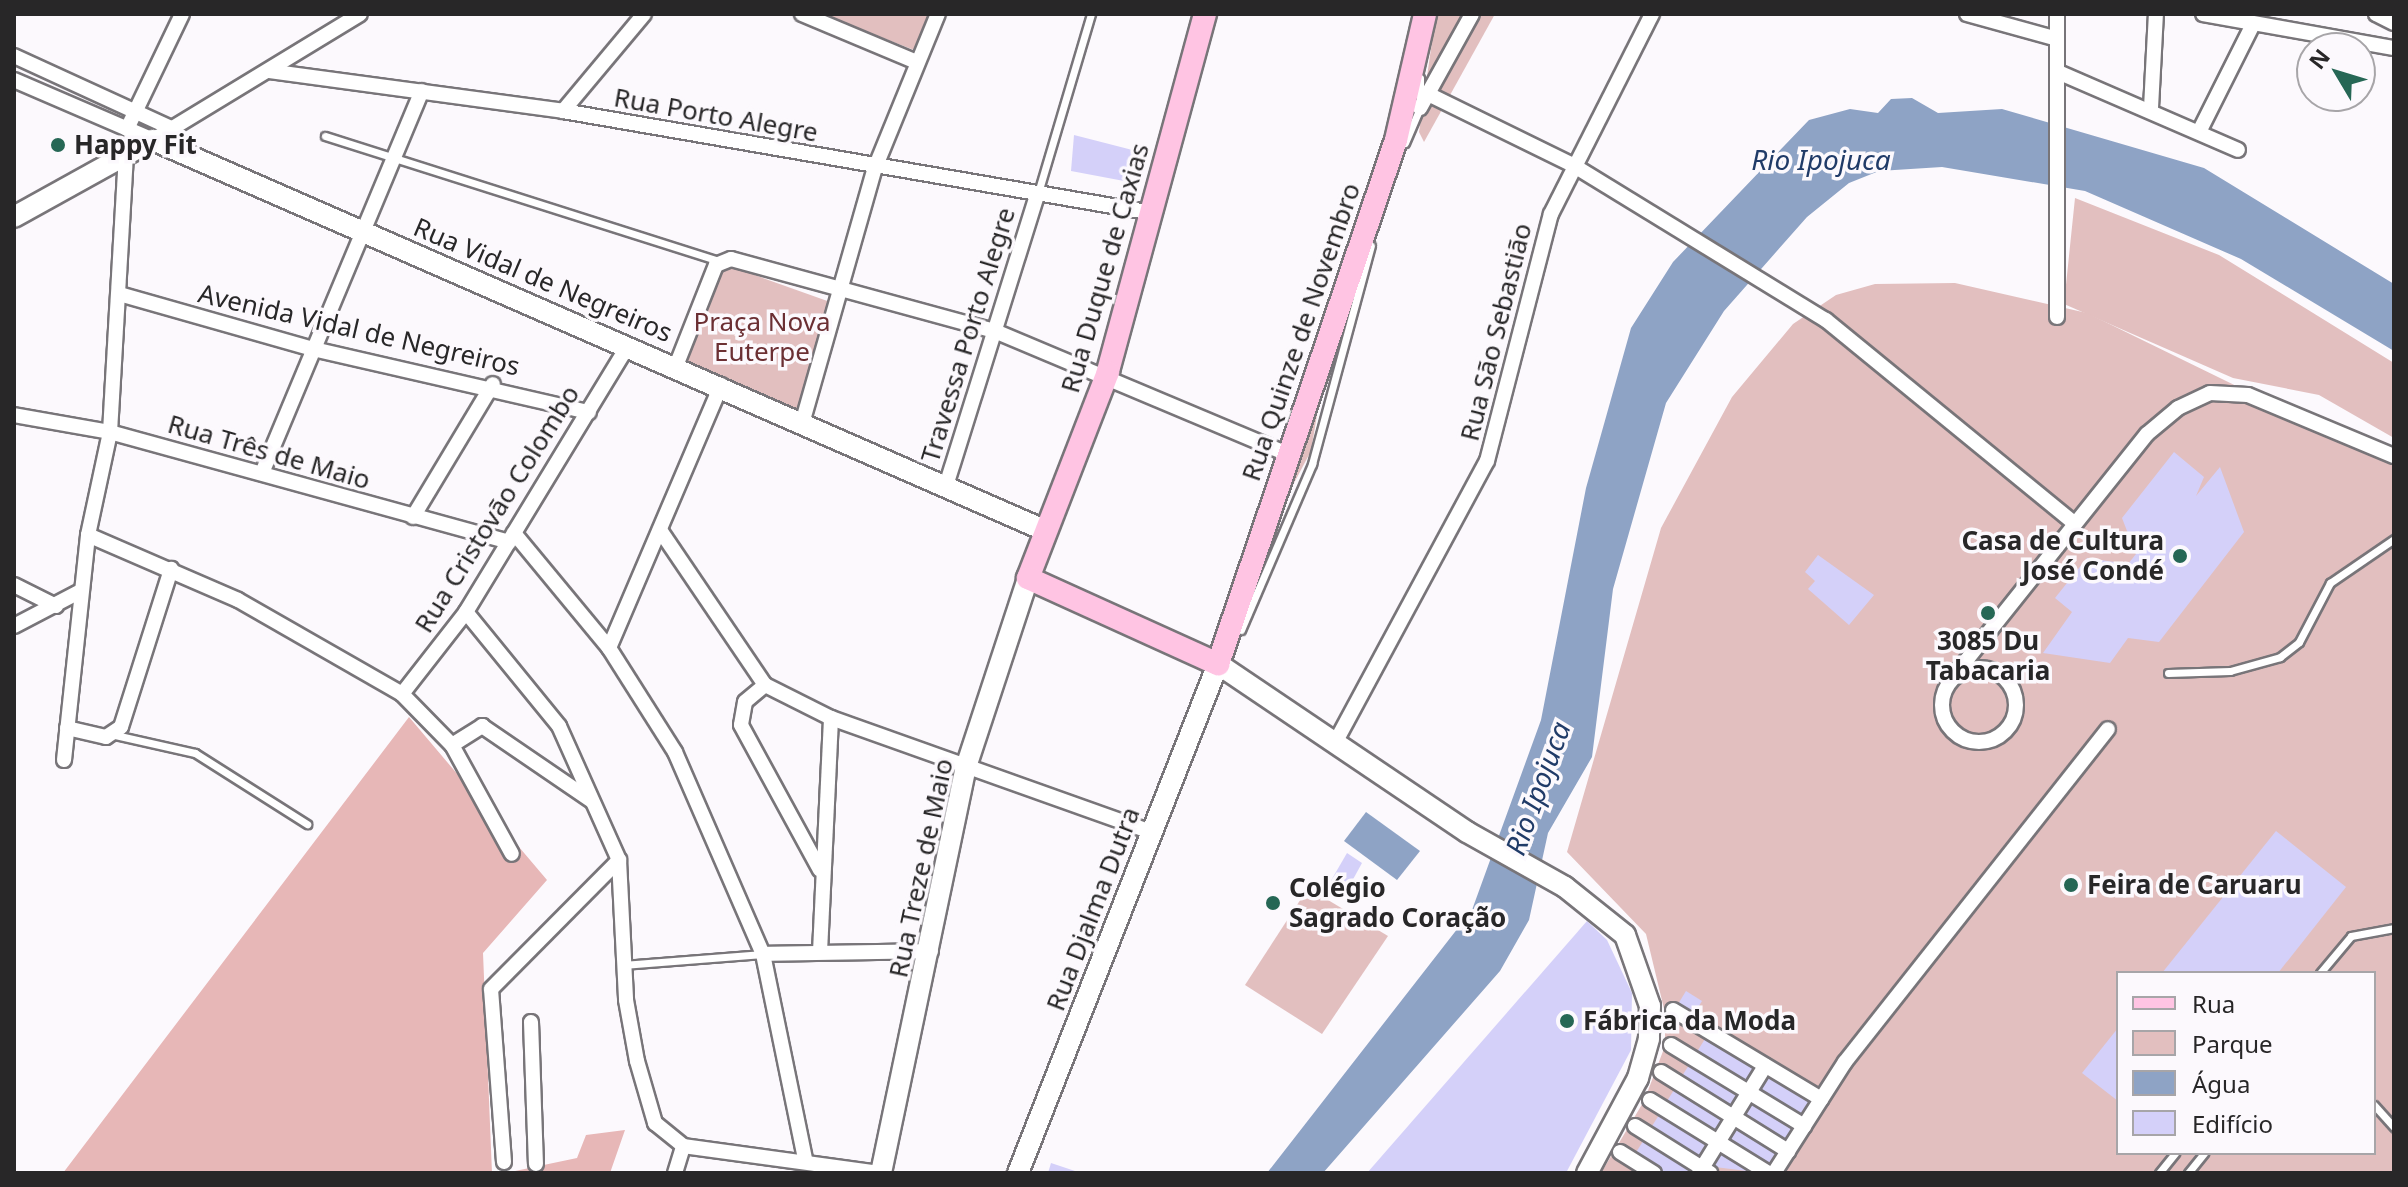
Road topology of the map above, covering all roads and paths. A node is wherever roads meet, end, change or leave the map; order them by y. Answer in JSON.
{"nodes":[{"id":1,"x":182,"y":14,"type":"edge"},
{"id":2,"x":360,"y":14,"type":"edge"},
{"id":3,"x":644,"y":14,"type":"edge"},
{"id":4,"x":802,"y":14,"type":"edge"},
{"id":5,"x":938,"y":14,"type":"edge"},
{"id":6,"x":1091,"y":14,"type":"edge"},
{"id":7,"x":1205,"y":14,"type":"edge"},
{"id":8,"x":1472,"y":14,"type":"edge"},
{"id":9,"x":1652,"y":14,"type":"edge"},
{"id":10,"x":2057,"y":14,"type":"edge"},
{"id":11,"x":2156,"y":14,"type":"edge"},
{"id":12,"x":2203,"y":14,"type":"edge"},
{"id":13,"x":2376,"y":14,"type":"edge"},
{"id":14,"x":1971,"y":15,"type":"edge"},
{"id":15,"x":2394,"y":23,"type":"edge"},
{"id":16,"x":1423,"y":24,"type":"edge"},
{"id":17,"x":2252,"y":26,"type":"junction"},
{"id":18,"x":2057,"y":39,"type":"junction"},
{"id":19,"x":2394,"y":48,"type":"edge"},
{"id":20,"x":14,"y":56,"type":"edge"},
{"id":21,"x":917,"y":62,"type":"junction"},
{"id":22,"x":269,"y":71,"type":"junction"},
{"id":23,"x":2058,"y":73,"type":"junction"},
{"id":24,"x":14,"y":80,"type":"edge"},
{"id":25,"x":422,"y":91,"type":"junction"},
{"id":26,"x":1428,"y":94,"type":"junction"},
{"id":27,"x":135,"y":108,"type":"junction"},
{"id":28,"x":1420,"y":108,"type":"junction"},
{"id":29,"x":2151,"y":108,"type":"junction"},
{"id":30,"x":563,"y":111,"type":"junction"},
{"id":31,"x":171,"y":128,"type":"junction"},
{"id":32,"x":127,"y":129,"type":"junction"},
{"id":33,"x":2200,"y":130,"type":"junction"},
{"id":34,"x":325,"y":136,"type":"dead end"},
{"id":35,"x":153,"y":140,"type":"junction"},
{"id":36,"x":2238,"y":150,"type":"dead end"},
{"id":37,"x":393,"y":154,"type":"junction"},
{"id":38,"x":126,"y":158,"type":"junction"},
{"id":39,"x":1571,"y":164,"type":"junction"},
{"id":40,"x":875,"y":168,"type":"junction"},
{"id":41,"x":1037,"y":195,"type":"junction"},
{"id":42,"x":1153,"y":213,"type":"junction"},
{"id":43,"x":14,"y":217,"type":"edge"},
{"id":44,"x":361,"y":230,"type":"junction"},
{"id":45,"x":720,"y":261,"type":"junction"},
{"id":46,"x":841,"y":293,"type":"junction"},
{"id":47,"x":119,"y":294,"type":"junction"},
{"id":48,"x":2057,"y":317,"type":"dead end"},
{"id":49,"x":997,"y":332,"type":"junction"},
{"id":50,"x":627,"y":347,"type":"junction"},
{"id":51,"x":313,"y":349,"type":"junction"},
{"id":52,"x":676,"y":366,"type":"junction"},
{"id":53,"x":1108,"y":372,"type":"junction"},
{"id":54,"x":493,"y":384,"type":"junction"},
{"id":55,"x":721,"y":385,"type":"junction"},
{"id":56,"x":589,"y":412,"type":"junction"},
{"id":57,"x":14,"y":415,"type":"edge"},
{"id":58,"x":803,"y":420,"type":"junction"},
{"id":59,"x":110,"y":432,"type":"junction"},
{"id":60,"x":1289,"y":455,"type":"junction"},
{"id":61,"x":2394,"y":456,"type":"edge"},
{"id":62,"x":262,"y":473,"type":"junction"},
{"id":63,"x":945,"y":489,"type":"junction"},
{"id":64,"x":413,"y":517,"type":"junction"},
{"id":65,"x":2074,"y":523,"type":"junction"},
{"id":66,"x":660,"y":530,"type":"junction"},
{"id":67,"x":1044,"y":530,"type":"junction"},
{"id":68,"x":88,"y":535,"type":"junction"},
{"id":69,"x":512,"y":538,"type":"junction"},
{"id":70,"x":2394,"y":539,"type":"edge"},
{"id":71,"x":171,"y":569,"type":"junction"},
{"id":72,"x":1028,"y":578,"type":"junction"},
{"id":73,"x":14,"y":585,"type":"edge"},
{"id":74,"x":81,"y":591,"type":"junction"},
{"id":75,"x":56,"y":606,"type":"junction"},
{"id":76,"x":466,"y":612,"type":"junction"},
{"id":77,"x":14,"y":626,"type":"edge"},
{"id":78,"x":609,"y":648,"type":"junction"},
{"id":79,"x":1222,"y":667,"type":"junction"},
{"id":80,"x":2168,"y":673,"type":"dead end"},
{"id":81,"x":1953,"y":677,"type":"junction"},
{"id":82,"x":765,"y":685,"type":"junction"},
{"id":83,"x":402,"y":694,"type":"junction"},
{"id":84,"x":831,"y":718,"type":"junction"},
{"id":85,"x":67,"y":728,"type":"junction"},
{"id":86,"x":2108,"y":729,"type":"dead end"},
{"id":87,"x":115,"y":735,"type":"junction"},
{"id":88,"x":1335,"y":743,"type":"junction"},
{"id":89,"x":452,"y":745,"type":"junction"},
{"id":90,"x":64,"y":760,"type":"dead end"},
{"id":91,"x":966,"y":767,"type":"junction"},
{"id":92,"x":592,"y":801,"type":"junction"},
{"id":93,"x":307,"y":824,"type":"dead end"},
{"id":94,"x":1151,"y":832,"type":"junction"},
{"id":95,"x":512,"y":854,"type":"dead end"},
{"id":96,"x":619,"y":860,"type":"junction"},
{"id":97,"x":820,"y":870,"type":"junction"},
{"id":98,"x":2394,"y":928,"type":"edge"},
{"id":99,"x":931,"y":951,"type":"junction"},
{"id":100,"x":820,"y":952,"type":"junction"},
{"id":101,"x":763,"y":954,"type":"junction"},
{"id":102,"x":623,"y":965,"type":"junction"},
{"id":103,"x":2322,"y":971,"type":"edge"},
{"id":104,"x":1673,"y":1010,"type":"dead end"},
{"id":105,"x":531,"y":1022,"type":"dead end"},
{"id":106,"x":1671,"y":1045,"type":"dead end"},
{"id":107,"x":1765,"y":1066,"type":"junction"},
{"id":108,"x":1661,"y":1072,"type":"dead end"},
{"id":109,"x":1749,"y":1092,"type":"junction"},
{"id":110,"x":1821,"y":1099,"type":"junction"},
{"id":111,"x":1650,"y":1100,"type":"dead end"},
{"id":112,"x":2376,"y":1107,"type":"edge"},
{"id":113,"x":1734,"y":1117,"type":"junction"},
{"id":114,"x":1635,"y":1126,"type":"dead end"},
{"id":115,"x":1804,"y":1126,"type":"junction"},
{"id":116,"x":2394,"y":1127,"type":"edge"},
{"id":117,"x":1718,"y":1142,"type":"junction"},
{"id":118,"x":683,"y":1146,"type":"junction"},
{"id":119,"x":1788,"y":1151,"type":"junction"},
{"id":120,"x":1620,"y":1152,"type":"dead end"},
{"id":121,"x":2173,"y":1155,"type":"edge"},
{"id":122,"x":2202,"y":1155,"type":"edge"},
{"id":123,"x":805,"y":1158,"type":"junction"},
{"id":124,"x":504,"y":1162,"type":"dead end"},
{"id":125,"x":536,"y":1164,"type":"dead end"},
{"id":126,"x":1704,"y":1171,"type":"edge"},
{"id":127,"x":675,"y":1173,"type":"edge"},
{"id":128,"x":881,"y":1173,"type":"edge"},
{"id":129,"x":1018,"y":1173,"type":"edge"},
{"id":130,"x":1587,"y":1173,"type":"edge"},
{"id":131,"x":1654,"y":1173,"type":"edge"},
{"id":132,"x":1771,"y":1173,"type":"edge"},
{"id":133,"x":2159,"y":1173,"type":"edge"},
{"id":134,"x":2188,"y":1173,"type":"edge"}],
"edges":[{"from":1,"to":27,"type":"street"},
{"from":2,"to":22,"type":"street"},
{"from":3,"to":30,"type":"street"},
{"from":4,"to":21,"type":"street"},
{"from":5,"to":21,"type":"street"},
{"from":6,"to":41,"type":"lane"},
{"from":7,"to":42,"type":"main road","name":"Rua Duque de Caxias"},
{"from":8,"to":26,"type":"street"},
{"from":9,"to":39,"type":"street","name":"Rua São Sebastião"},
{"from":10,"to":18,"type":"street"},
{"from":11,"to":29,"type":"street"},
{"from":12,"to":17,"type":"street"},
{"from":13,"to":15,"type":"street"},
{"from":14,"to":18,"type":"street"},
{"from":16,"to":28,"type":"lane"},
{"from":16,"to":60,"type":"main road","name":"Rua Quinze de Novembro"},
{"from":17,"to":19,"type":"street"},
{"from":17,"to":33,"type":"street"},
{"from":18,"to":23,"type":"street"},
{"from":20,"to":27,"type":"street"},
{"from":21,"to":40,"type":"street"},
{"from":22,"to":25,"type":"street","name":"Rua Porto Alegre"},
{"from":22,"to":31,"type":"street"},
{"from":23,"to":29,"type":"street"},
{"from":23,"to":48,"type":"street"},
{"from":24,"to":32,"type":"street"},
{"from":25,"to":30,"type":"street","name":"Rua Porto Alegre"},
{"from":25,"to":37,"type":"street"},
{"from":26,"to":28,"type":"street"},
{"from":26,"to":39,"type":"street"},
{"from":27,"to":31,"type":"street"},
{"from":27,"to":32,"type":"street"},
{"from":28,"to":79,"type":"lane"},
{"from":29,"to":33,"type":"street"},
{"from":30,"to":40,"type":"street","name":"Rua Porto Alegre"},
{"from":31,"to":35,"type":"street"},
{"from":32,"to":35,"type":"street"},
{"from":33,"to":36,"type":"street"},
{"from":34,"to":37,"type":"lane"},
{"from":35,"to":38,"type":"street"},
{"from":35,"to":44,"type":"street","name":"Rua Vidal de Negreiros"},
{"from":37,"to":44,"type":"street"},
{"from":37,"to":45,"type":"lane"},
{"from":38,"to":43,"type":"street"},
{"from":38,"to":47,"type":"street"},
{"from":39,"to":65,"type":"street"},
{"from":39,"to":88,"type":"street","name":"Rua São Sebastião"},
{"from":40,"to":41,"type":"street","name":"Rua Porto Alegre"},
{"from":40,"to":46,"type":"street"},
{"from":41,"to":42,"type":"street","name":"Rua Porto Alegre"},
{"from":41,"to":49,"type":"street","name":"Travessa Porto Alegre"},
{"from":42,"to":53,"type":"main road","name":"Rua Duque de Caxias"},
{"from":44,"to":50,"type":"street","name":"Rua Vidal de Negreiros"},
{"from":44,"to":51,"type":"street"},
{"from":45,"to":46,"type":"street"},
{"from":45,"to":52,"type":"street"},
{"from":46,"to":49,"type":"street"},
{"from":46,"to":58,"type":"street"},
{"from":47,"to":51,"type":"street","name":"Avenida Vidal de Negreiros"},
{"from":47,"to":59,"type":"street"},
{"from":49,"to":53,"type":"street"},
{"from":49,"to":63,"type":"street","name":"Travessa Porto Alegre"},
{"from":50,"to":52,"type":"street","name":"Rua Vidal de Negreiros"},
{"from":50,"to":56,"type":"street","name":"Rua Cristovão Colombo"},
{"from":51,"to":54,"type":"street","name":"Avenida Vidal de Negreiros"},
{"from":51,"to":62,"type":"street"},
{"from":52,"to":55,"type":"street","name":"Rua Vidal de Negreiros"},
{"from":53,"to":60,"type":"street"},
{"from":53,"to":67,"type":"main road","name":"Rua Duque de Caxias"},
{"from":54,"to":56,"type":"street","name":"Avenida Vidal de Negreiros"},
{"from":54,"to":64,"type":"street"},
{"from":55,"to":58,"type":"street","name":"Rua Vidal de Negreiros"},
{"from":55,"to":66,"type":"street"},
{"from":56,"to":69,"type":"street","name":"Rua Cristovão Colombo"},
{"from":57,"to":59,"type":"street","name":"Rua Três de Maio"},
{"from":58,"to":63,"type":"street","name":"Rua Vidal de Negreiros"},
{"from":59,"to":62,"type":"street","name":"Rua Três de Maio"},
{"from":59,"to":68,"type":"street"},
{"from":60,"to":79,"type":"main road","name":"Rua Quinze de Novembro"},
{"from":61,"to":65,"type":"street"},
{"from":62,"to":64,"type":"street","name":"Rua Três de Maio"},
{"from":63,"to":67,"type":"street","name":"Rua Vidal de Negreiros"},
{"from":64,"to":69,"type":"street","name":"Rua Três de Maio"},
{"from":65,"to":81,"type":"street"},
{"from":66,"to":78,"type":"street"},
{"from":66,"to":82,"type":"street"},
{"from":67,"to":72,"type":"main road","name":"Rua Duque de Caxias"},
{"from":68,"to":71,"type":"street"},
{"from":68,"to":74,"type":"street"},
{"from":69,"to":76,"type":"street","name":"Rua Cristovão Colombo"},
{"from":69,"to":78,"type":"street"},
{"from":70,"to":80,"type":"lane"},
{"from":71,"to":83,"type":"street"},
{"from":71,"to":87,"type":"street"},
{"from":72,"to":79,"type":"main road"},
{"from":72,"to":91,"type":"street","name":"Rua Treze de Maio"},
{"from":73,"to":75,"type":"street"},
{"from":74,"to":75,"type":"street"},
{"from":74,"to":85,"type":"street"},
{"from":75,"to":77,"type":"street"},
{"from":76,"to":83,"type":"street","name":"Rua Cristovão Colombo"},
{"from":76,"to":92,"type":"street"},
{"from":78,"to":101,"type":"street"},
{"from":79,"to":88,"type":"street"},
{"from":79,"to":94,"type":"street","name":"Rua Djalma Dutra"},
{"from":81,"to":81,"type":"street"},
{"from":82,"to":84,"type":"street"},
{"from":82,"to":97,"type":"street"},
{"from":83,"to":89,"type":"street"},
{"from":84,"to":91,"type":"street"},
{"from":84,"to":97,"type":"street"},
{"from":85,"to":87,"type":"street"},
{"from":85,"to":90,"type":"street"},
{"from":86,"to":110,"type":"street"},
{"from":87,"to":93,"type":"lane"},
{"from":88,"to":130,"type":"street"},
{"from":89,"to":92,"type":"street"},
{"from":89,"to":95,"type":"street"},
{"from":91,"to":94,"type":"street"},
{"from":91,"to":99,"type":"street","name":"Rua Treze de Maio"},
{"from":92,"to":96,"type":"street"},
{"from":94,"to":129,"type":"street","name":"Rua Djalma Dutra"},
{"from":96,"to":102,"type":"street"},
{"from":96,"to":124,"type":"street"},
{"from":97,"to":100,"type":"street"},
{"from":98,"to":103,"type":"lane"},
{"from":99,"to":100,"type":"street"},
{"from":99,"to":128,"type":"street","name":"Rua Treze de Maio"},
{"from":100,"to":101,"type":"street"},
{"from":101,"to":102,"type":"lane"},
{"from":101,"to":123,"type":"street"},
{"from":102,"to":118,"type":"street"},
{"from":104,"to":107,"type":"street"},
{"from":105,"to":125,"type":"street"},
{"from":106,"to":109,"type":"street"},
{"from":107,"to":109,"type":"street"},
{"from":107,"to":110,"type":"street"},
{"from":108,"to":113,"type":"street"},
{"from":109,"to":113,"type":"street"},
{"from":109,"to":115,"type":"street"},
{"from":110,"to":115,"type":"street"},
{"from":111,"to":117,"type":"street"},
{"from":112,"to":116,"type":"lane"},
{"from":113,"to":117,"type":"street"},
{"from":113,"to":119,"type":"street"},
{"from":114,"to":126,"type":"street"},
{"from":115,"to":119,"type":"street"},
{"from":117,"to":126,"type":"street"},
{"from":117,"to":132,"type":"street"},
{"from":118,"to":123,"type":"street"},
{"from":118,"to":127,"type":"street"},
{"from":119,"to":132,"type":"street"},
{"from":120,"to":131,"type":"street"},
{"from":121,"to":133,"type":"lane"},
{"from":122,"to":134,"type":"lane"},
{"from":123,"to":128,"type":"street"}]}
